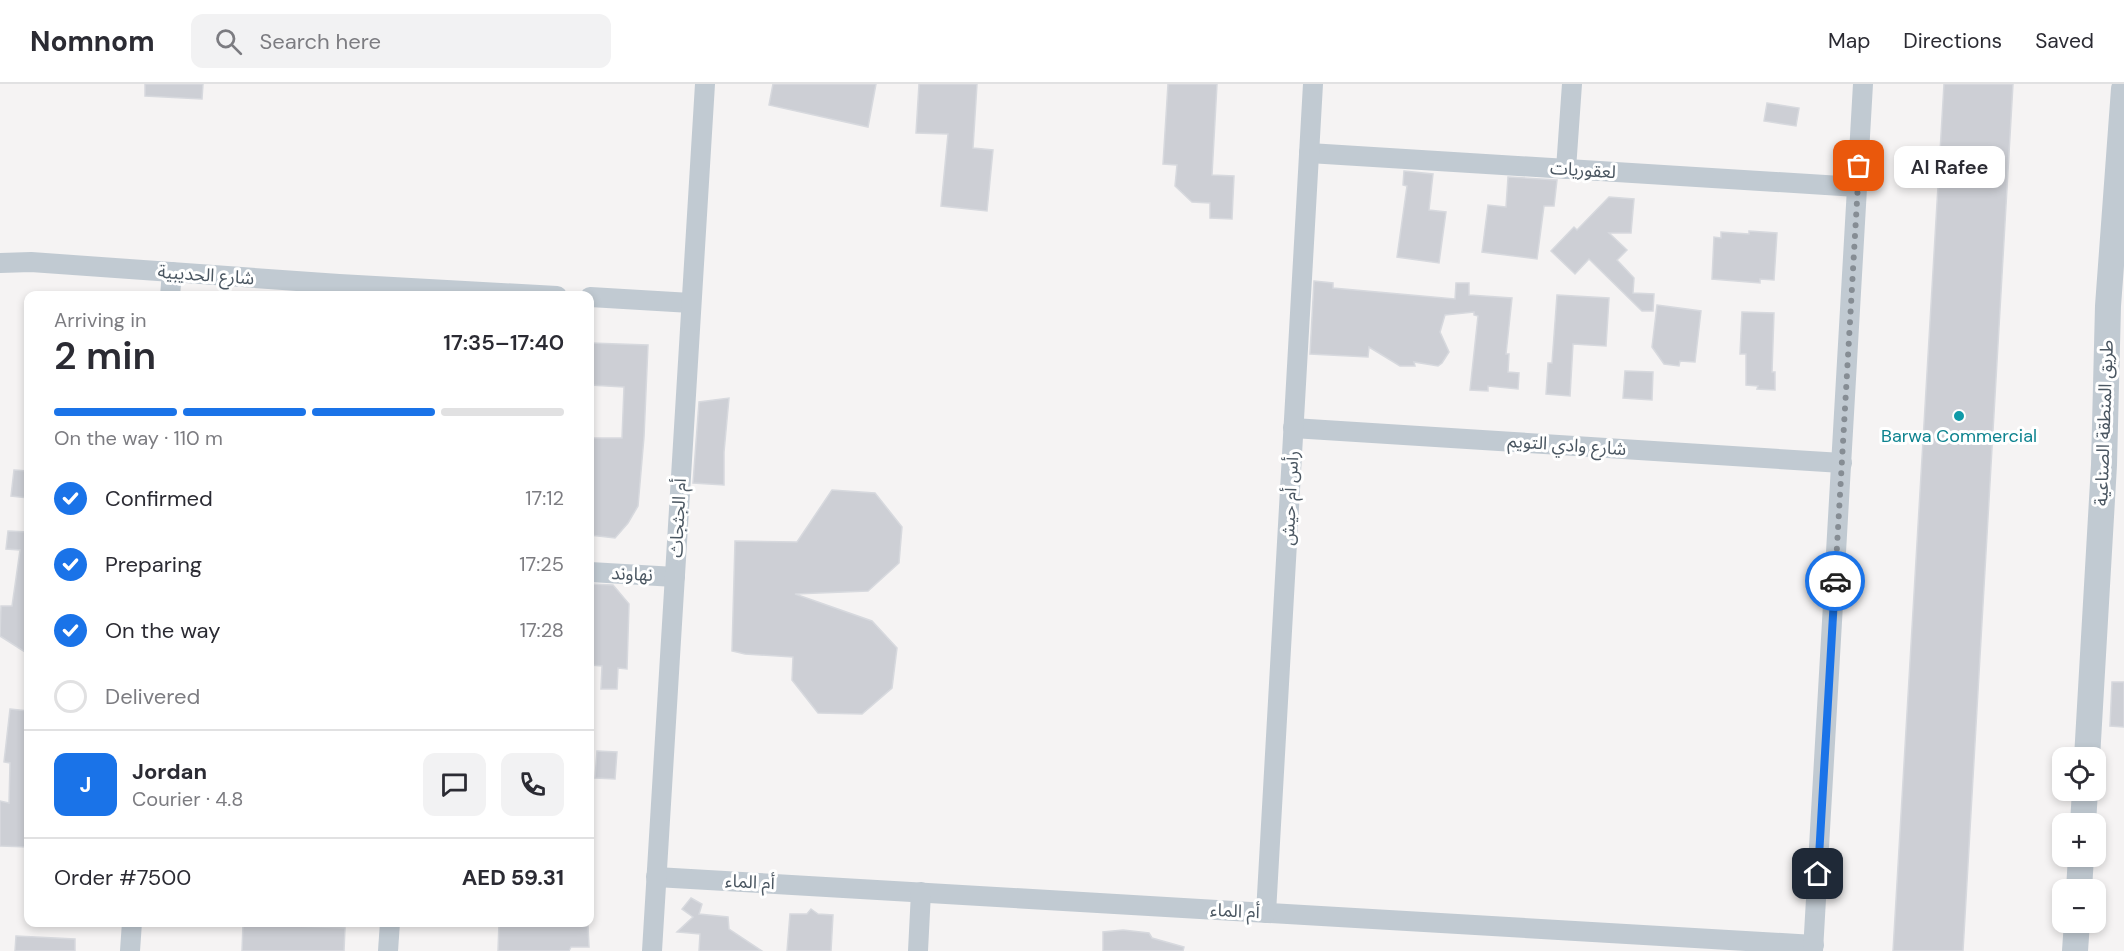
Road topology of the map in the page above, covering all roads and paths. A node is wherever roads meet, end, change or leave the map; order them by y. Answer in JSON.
{"nodes":[{"id":1,"x":705,"y":84,"type":"edge"},
{"id":2,"x":1313,"y":84,"type":"edge"},
{"id":3,"x":1572,"y":84,"type":"edge"},
{"id":4,"x":1863,"y":84,"type":"edge"},
{"id":5,"x":2124,"y":89,"type":"edge"},
{"id":6,"x":1309,"y":153,"type":"junction"},
{"id":7,"x":1566,"y":169,"type":"junction"},
{"id":8,"x":1857,"y":187,"type":"junction"},
{"id":9,"x":0,"y":263,"type":"edge"},
{"id":10,"x":172,"y":272,"type":"junction"},
{"id":11,"x":170,"y":291,"type":"edge"},
{"id":12,"x":466,"y":291,"type":"edge"},
{"id":13,"x":594,"y":297,"type":"edge"},
{"id":14,"x":691,"y":303,"type":"junction"},
{"id":15,"x":2108,"y":306,"type":"junction"},
{"id":16,"x":2124,"y":343,"type":"edge"},
{"id":17,"x":1293,"y":428,"type":"junction"},
{"id":18,"x":1842,"y":463,"type":"junction"},
{"id":19,"x":594,"y":572,"type":"edge"},
{"id":20,"x":675,"y":577,"type":"junction"},
{"id":21,"x":2087,"y":747,"type":"edge"},
{"id":22,"x":656,"y":877,"type":"junction"},
{"id":23,"x":921,"y":892,"type":"junction"},
{"id":24,"x":1266,"y":913,"type":"junction"},
{"id":25,"x":132,"y":927,"type":"edge"},
{"id":26,"x":390,"y":927,"type":"edge"},
{"id":27,"x":2076,"y":933,"type":"edge"},
{"id":28,"x":1814,"y":948,"type":"edge"},
{"id":29,"x":130,"y":951,"type":"edge"},
{"id":30,"x":388,"y":951,"type":"edge"},
{"id":31,"x":652,"y":951,"type":"edge"},
{"id":32,"x":918,"y":951,"type":"edge"},
{"id":33,"x":2075,"y":951,"type":"edge"}],
"edges":[{"from":1,"to":14,"type":"street","name":"أم الجثجاث"},
{"from":2,"to":6,"type":"street","name":"رأس أم حيش"},
{"from":3,"to":7,"type":"street"},
{"from":4,"to":8,"type":"street"},
{"from":5,"to":15,"type":"street","name":"طريق المنطقة الصناعية"},
{"from":6,"to":7,"type":"street","name":"لعقوريات"},
{"from":6,"to":17,"type":"street","name":"رأس أم حيش"},
{"from":7,"to":8,"type":"street","name":"لعقوريات"},
{"from":8,"to":18,"type":"street"},
{"from":9,"to":10,"type":"street","name":"شارع الحديبية"},
{"from":10,"to":11,"type":"street"},
{"from":10,"to":12,"type":"street","name":"شارع الحديبية"},
{"from":13,"to":14,"type":"street"},
{"from":14,"to":20,"type":"street","name":"أم الجثجاث"},
{"from":15,"to":16,"type":"street"},
{"from":15,"to":21,"type":"street","name":"طريق المنطقة الصناعية"},
{"from":17,"to":18,"type":"street","name":"شارع وادي التويم"},
{"from":17,"to":24,"type":"street","name":"رأس أم حيش"},
{"from":18,"to":28,"type":"street"},
{"from":19,"to":20,"type":"street","name":"نهاوند"},
{"from":20,"to":22,"type":"street","name":"أم الجثجاث"},
{"from":22,"to":23,"type":"street","name":"أم الماء"},
{"from":22,"to":31,"type":"street","name":"أم الجثجاث"},
{"from":23,"to":24,"type":"street","name":"أم الماء"},
{"from":23,"to":32,"type":"street"},
{"from":24,"to":28,"type":"street","name":"أم الماء"},
{"from":25,"to":29,"type":"street"},
{"from":26,"to":30,"type":"street"},
{"from":27,"to":33,"type":"street"}]}
